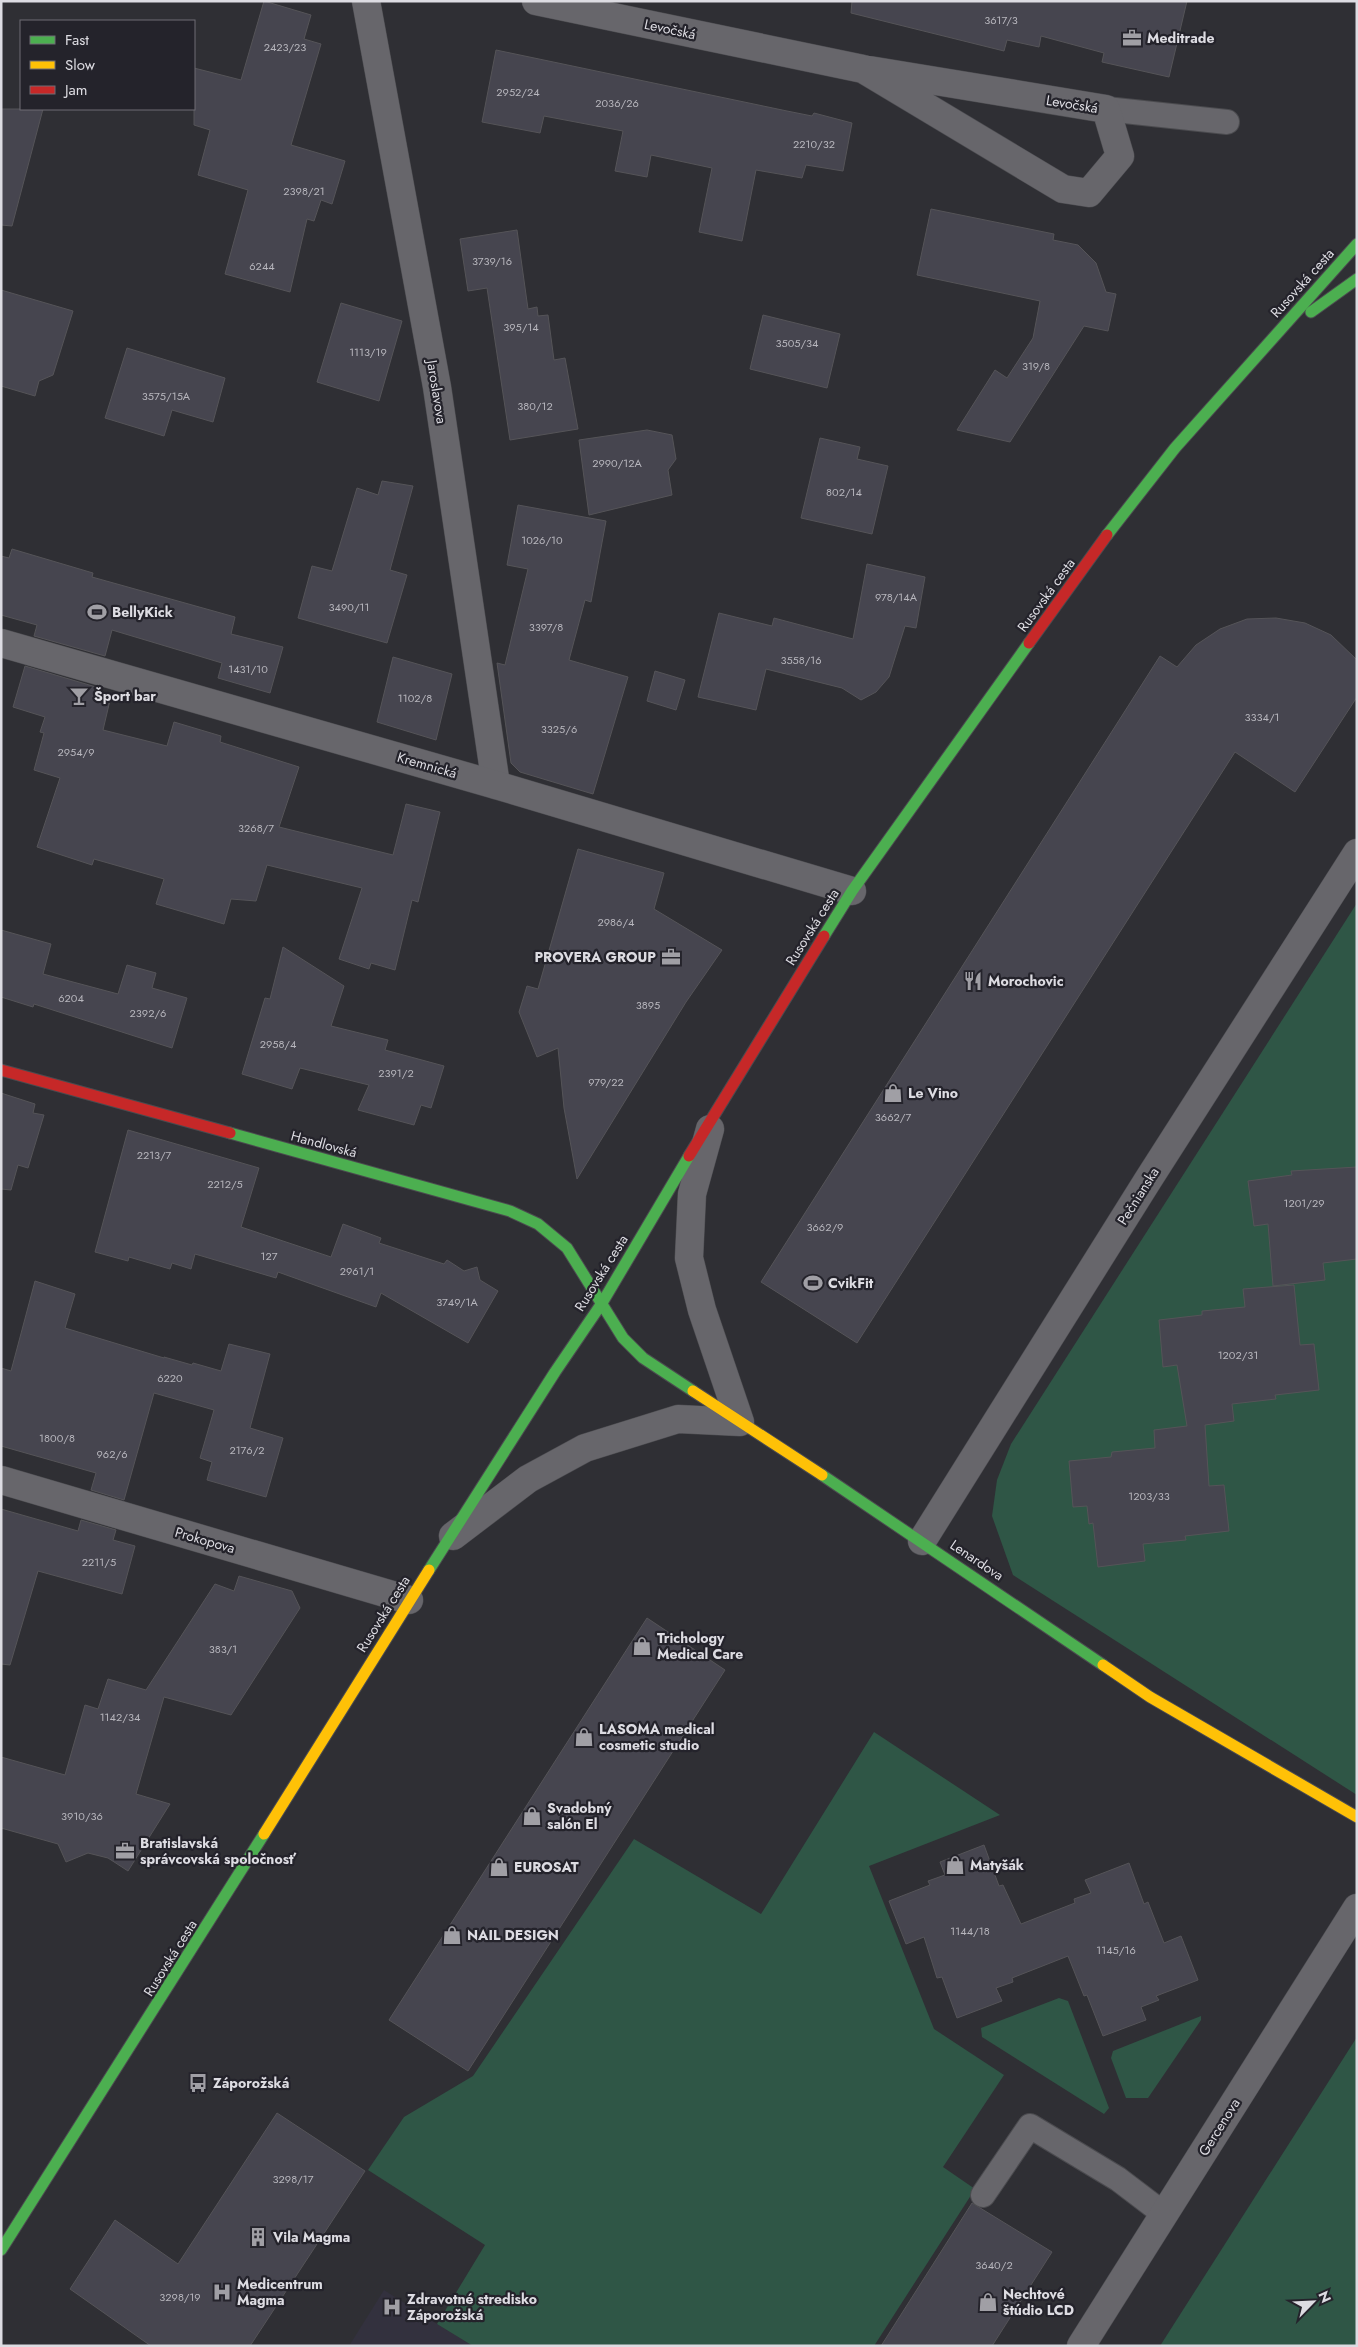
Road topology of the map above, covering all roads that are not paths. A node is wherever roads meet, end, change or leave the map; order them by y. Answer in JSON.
{"nodes":[{"id":1,"x":366,"y":1,"type":"edge"},
{"id":2,"x":536,"y":1,"type":"edge"},
{"id":3,"x":863,"y":69,"type":"junction"},
{"id":4,"x":1106,"y":109,"type":"junction"},
{"id":5,"x":1227,"y":122,"type":"dead end"},
{"id":6,"x":1357,"y":244,"type":"edge"},
{"id":7,"x":1357,"y":279,"type":"edge"},
{"id":8,"x":1269,"y":342,"type":"junction"},
{"id":9,"x":1,"y":643,"type":"edge"},
{"id":10,"x":496,"y":785,"type":"junction"},
{"id":11,"x":1357,"y":853,"type":"edge"},
{"id":12,"x":852,"y":891,"type":"junction"},
{"id":13,"x":1,"y":1070,"type":"edge"},
{"id":14,"x":715,"y":1113,"type":"junction"},
{"id":15,"x":602,"y":1303,"type":"junction"},
{"id":16,"x":740,"y":1422,"type":"junction"},
{"id":17,"x":1,"y":1480,"type":"edge"},
{"id":18,"x":451,"y":1538,"type":"junction"},
{"id":19,"x":922,"y":1541,"type":"junction"},
{"id":20,"x":409,"y":1600,"type":"junction"},
{"id":21,"x":1357,"y":1817,"type":"edge"},
{"id":22,"x":1357,"y":1908,"type":"edge"},
{"id":23,"x":984,"y":2195,"type":"dead end"},
{"id":24,"x":1164,"y":2214,"type":"junction"},
{"id":25,"x":1,"y":2250,"type":"edge"},
{"id":26,"x":1081,"y":2346,"type":"edge"}],
"edges":[{"from":1,"to":10,"type":"street","name":"Jaroslavova"},
{"from":2,"to":3,"type":"street","name":"Levočská"},
{"from":3,"to":4,"type":"street","name":"Levočská"},
{"from":3,"to":4,"type":"street","name":"Levočská"},
{"from":4,"to":5,"type":"lane"},
{"from":6,"to":8,"type":"street","name":"Rusovská cesta"},
{"from":7,"to":8,"type":"street","name":"Rusovská cesta"},
{"from":8,"to":12,"type":"street","name":"Rusovská cesta"},
{"from":9,"to":10,"type":"street","name":"Kremnická"},
{"from":10,"to":12,"type":"street","name":"Kremnická"},
{"from":11,"to":19,"type":"street","name":"Pečnianska"},
{"from":12,"to":14,"type":"street","name":"Rusovská cesta"},
{"from":13,"to":15,"type":"street","name":"Handlovská"},
{"from":14,"to":15,"type":"street","name":"Rusovská cesta"},
{"from":14,"to":16,"type":"street"},
{"from":15,"to":16,"type":"street","name":"Lenardova"},
{"from":15,"to":18,"type":"street","name":"Rusovská cesta"},
{"from":16,"to":18,"type":"street"},
{"from":16,"to":19,"type":"street","name":"Lenardova"},
{"from":17,"to":20,"type":"street","name":"Prokopova"},
{"from":18,"to":20,"type":"street","name":"Rusovská cesta"},
{"from":19,"to":21,"type":"street","name":"Lenardova"},
{"from":20,"to":25,"type":"street","name":"Rusovská cesta"},
{"from":22,"to":24,"type":"street","name":"Gercenova"},
{"from":23,"to":24,"type":"lane"},
{"from":24,"to":26,"type":"street","name":"Gercenova"}]}
